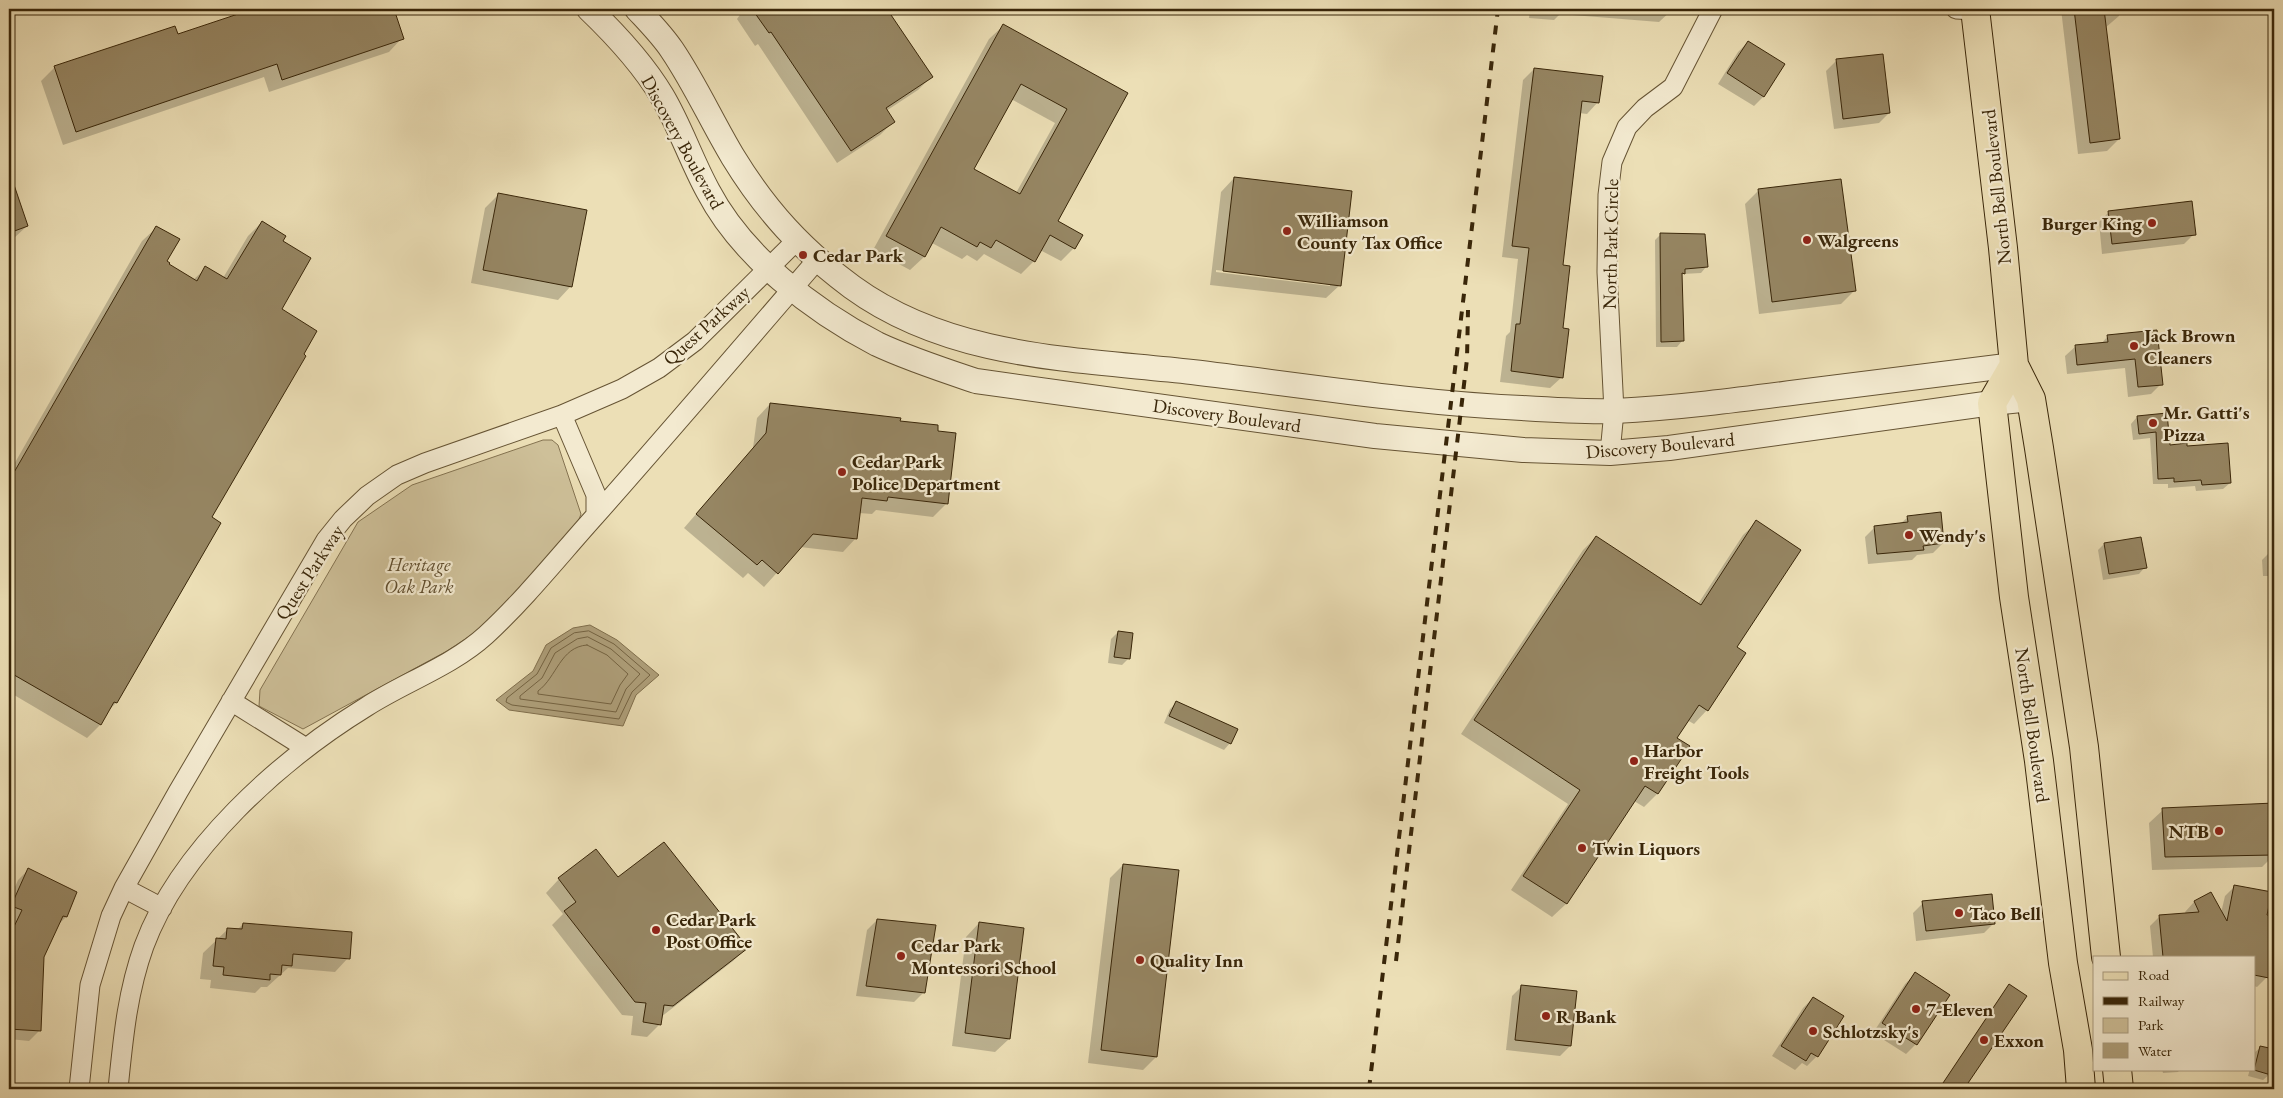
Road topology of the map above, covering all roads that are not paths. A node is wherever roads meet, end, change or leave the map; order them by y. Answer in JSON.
{"nodes":[{"id":1,"x":589,"y":9,"type":"edge"},
{"id":2,"x":637,"y":9,"type":"edge"},
{"id":3,"x":1713,"y":9,"type":"edge"},
{"id":4,"x":1969,"y":9,"type":"edge"},
{"id":5,"x":796,"y":241,"type":"junction"},
{"id":6,"x":817,"y":260,"type":"junction"},
{"id":7,"x":768,"y":267,"type":"junction"},
{"id":8,"x":792,"y":289,"type":"junction"},
{"id":9,"x":2014,"y":365,"type":"junction"},
{"id":10,"x":2031,"y":399,"type":"junction"},
{"id":11,"x":1992,"y":403,"type":"junction"},
{"id":12,"x":1614,"y":411,"type":"junction"},
{"id":13,"x":562,"y":415,"type":"junction"},
{"id":14,"x":1610,"y":453,"type":"junction"},
{"id":15,"x":596,"y":515,"type":"junction"},
{"id":16,"x":231,"y":701,"type":"junction"},
{"id":17,"x":306,"y":748,"type":"junction"},
{"id":18,"x":124,"y":888,"type":"junction"},
{"id":19,"x":162,"y":908,"type":"junction"},
{"id":20,"x":2106,"y":956,"type":"edge"},
{"id":21,"x":2078,"y":1050,"type":"junction"},
{"id":22,"x":79,"y":1089,"type":"edge"},
{"id":23,"x":118,"y":1089,"type":"edge"},
{"id":24,"x":2062,"y":1089,"type":"edge"},
{"id":25,"x":2081,"y":1089,"type":"edge"}],
"edges":[{"from":1,"to":7,"type":"street","name":"Discovery Boulevard"},
{"from":2,"to":5,"type":"street","name":"Discovery Boulevard"},
{"from":3,"to":12,"type":"street","name":"North Park Circle"},
{"from":4,"to":9,"type":"main road","name":"North Bell Boulevard"},
{"from":5,"to":6,"type":"street","name":"Discovery Boulevard"},
{"from":5,"to":7,"type":"street","name":"Quest Parkway"},
{"from":6,"to":8,"type":"street","name":"Quest Parkway"},
{"from":6,"to":12,"type":"street","name":"Discovery Boulevard"},
{"from":7,"to":8,"type":"street","name":"Discovery Boulevard"},
{"from":7,"to":13,"type":"street","name":"Quest Parkway"},
{"from":8,"to":14,"type":"street","name":"Discovery Boulevard"},
{"from":8,"to":15,"type":"street","name":"Quest Parkway"},
{"from":9,"to":10,"type":"main road","name":"North Bell Boulevard"},
{"from":9,"to":11,"type":"main road"},
{"from":9,"to":12,"type":"street","name":"Discovery Boulevard"},
{"from":10,"to":11,"type":"street","name":"Discovery Boulevard"},
{"from":10,"to":20,"type":"main road","name":"North Bell Boulevard"},
{"from":11,"to":14,"type":"street","name":"Discovery Boulevard"},
{"from":11,"to":21,"type":"main road","name":"North Bell Boulevard"},
{"from":12,"to":14,"type":"street","name":"North Park Circle"},
{"from":13,"to":15,"type":"street"},
{"from":13,"to":16,"type":"street","name":"Quest Parkway"},
{"from":15,"to":17,"type":"street","name":"Quest Parkway"},
{"from":16,"to":17,"type":"street"},
{"from":16,"to":18,"type":"street","name":"Quest Parkway"},
{"from":17,"to":19,"type":"street","name":"Quest Parkway"},
{"from":18,"to":19,"type":"street"},
{"from":18,"to":22,"type":"street","name":"Quest Parkway"},
{"from":19,"to":23,"type":"street","name":"Quest Parkway"},
{"from":21,"to":24,"type":"main road"},
{"from":21,"to":25,"type":"main road","name":"North Bell Boulevard"}]}
